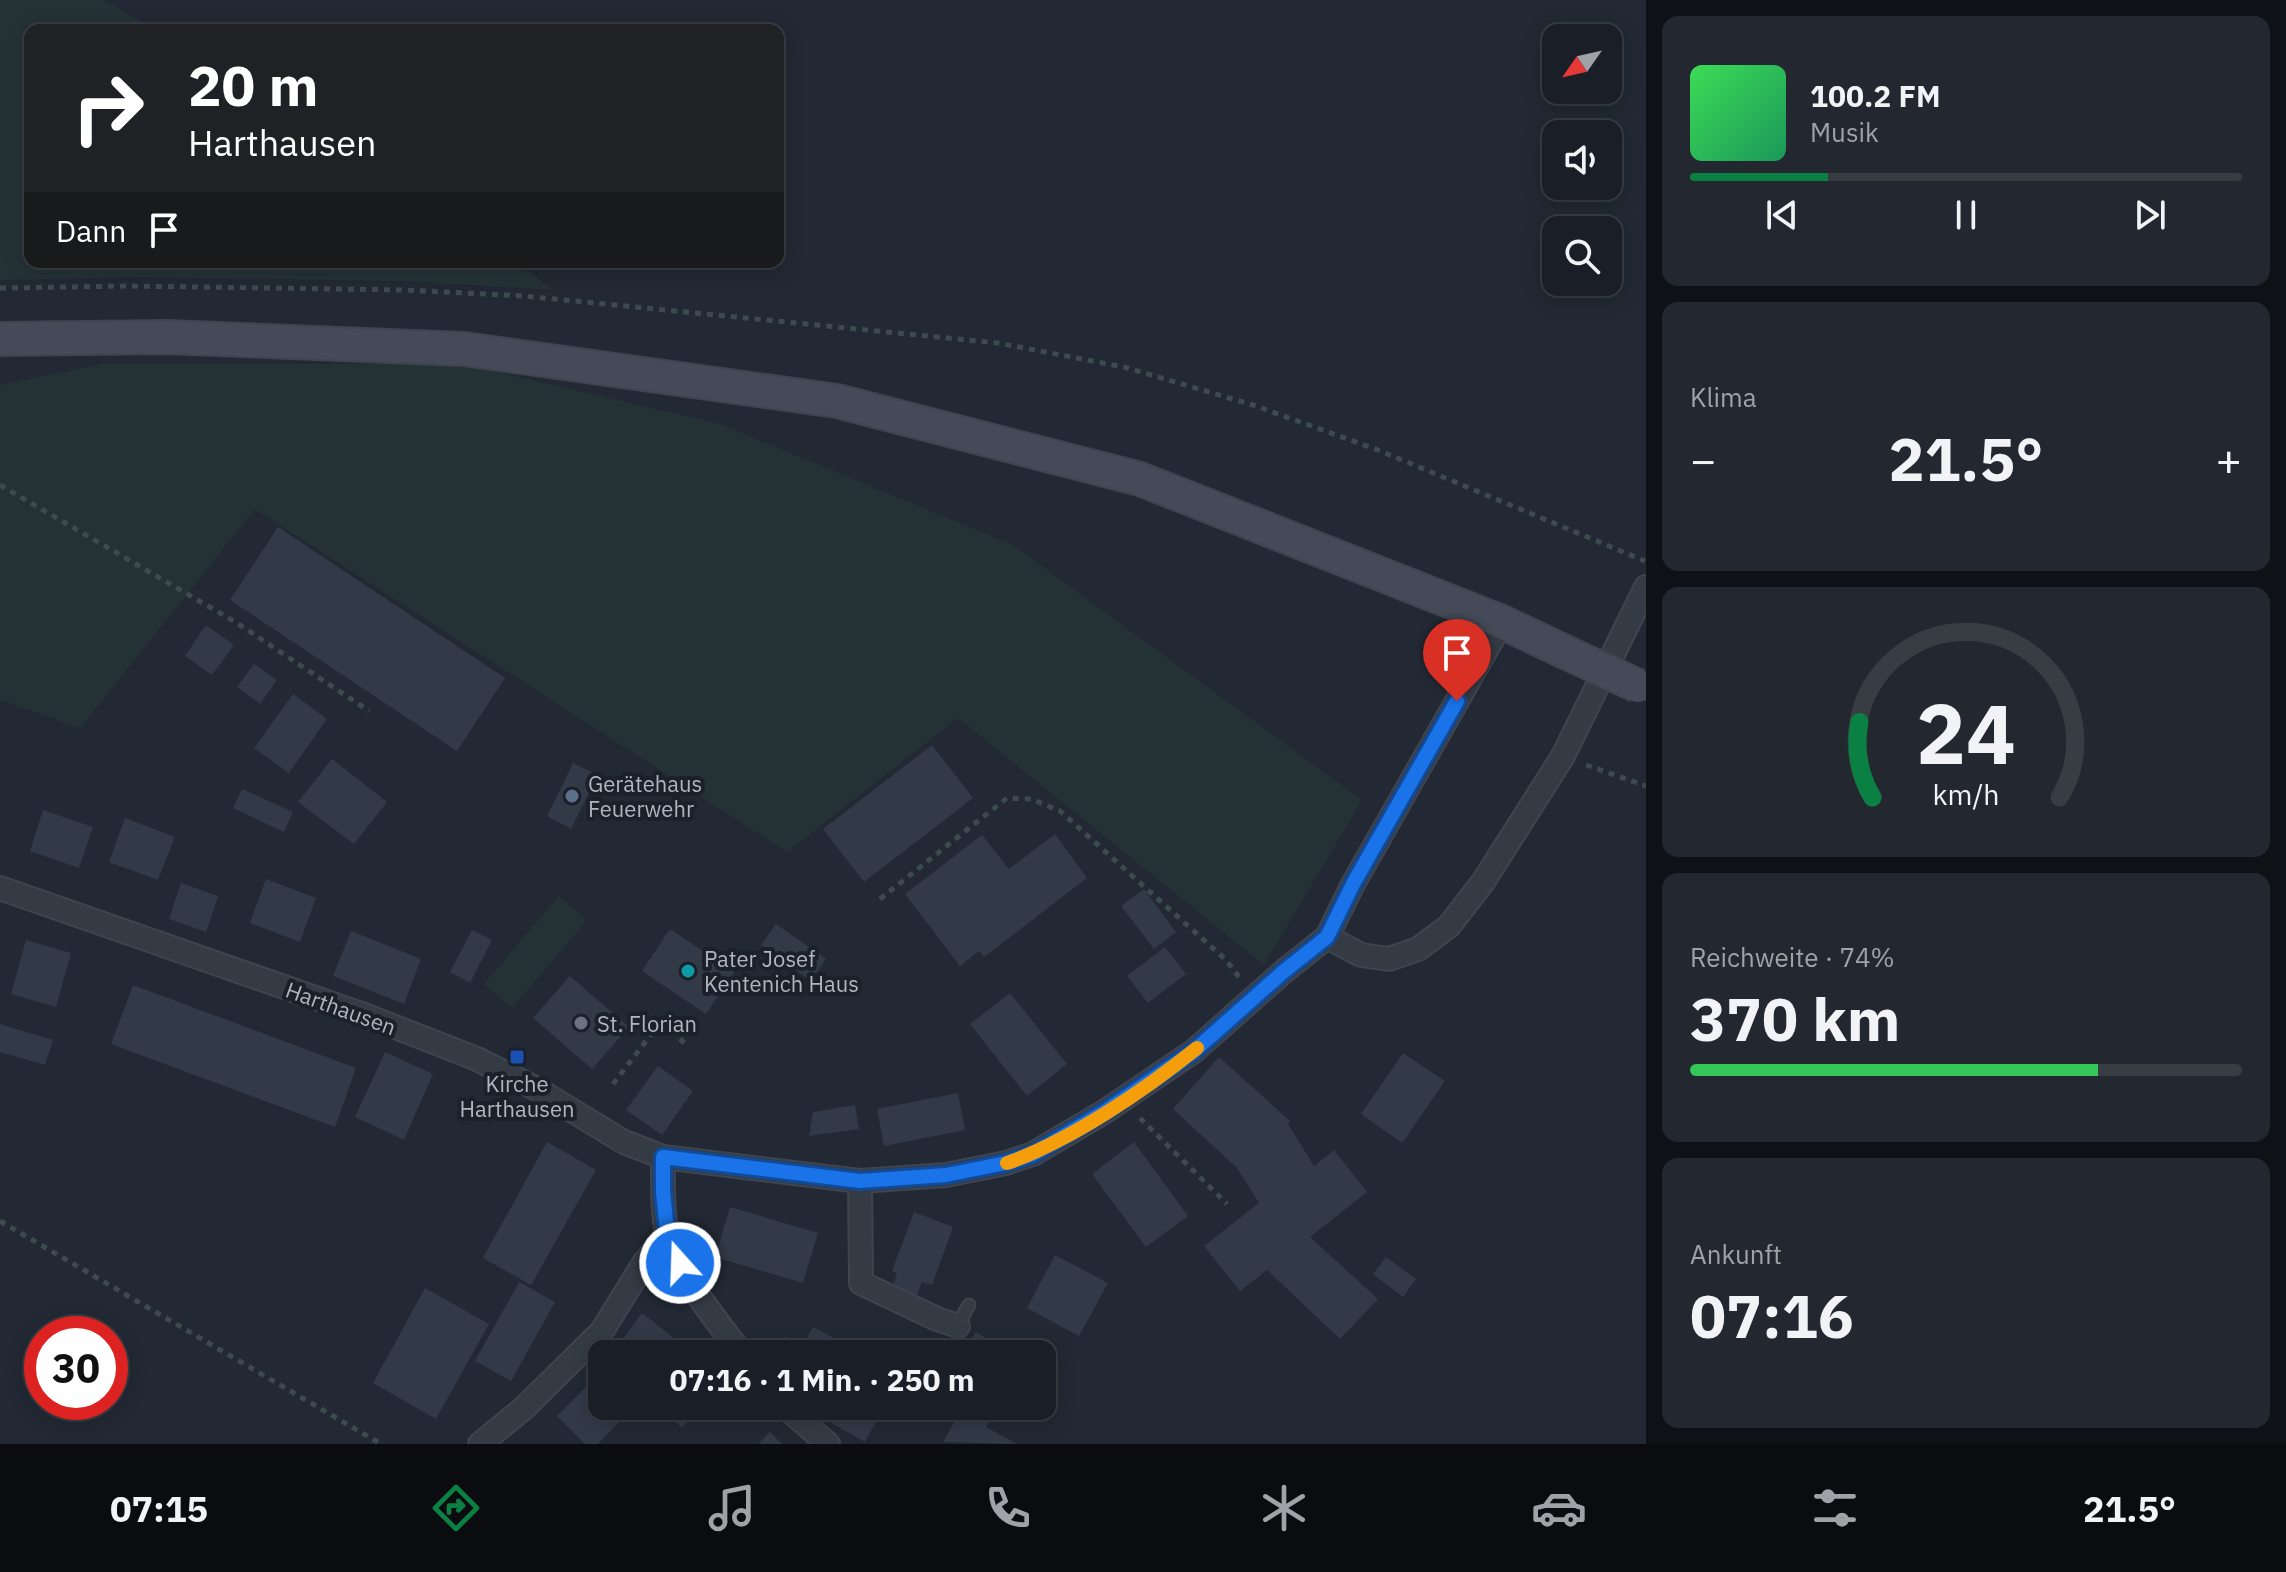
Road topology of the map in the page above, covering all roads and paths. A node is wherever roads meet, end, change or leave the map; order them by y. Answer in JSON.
{"nodes":[{"id":1,"x":0,"y":288,"type":"edge"},
{"id":2,"x":0,"y":339,"type":"edge"},
{"id":3,"x":0,"y":485,"type":"edge"},
{"id":4,"x":1646,"y":561,"type":"edge"},
{"id":5,"x":1646,"y":587,"type":"edge"},
{"id":6,"x":1502,"y":622,"type":"junction"},
{"id":7,"x":1642,"y":688,"type":"edge"},
{"id":8,"x":369,"y":711,"type":"dead end"},
{"id":9,"x":1563,"y":756,"type":"junction"},
{"id":10,"x":1646,"y":786,"type":"edge"},
{"id":11,"x":1,"y":894,"type":"edge"},
{"id":12,"x":880,"y":899,"type":"dead end"},
{"id":13,"x":1327,"y":937,"type":"junction"},
{"id":14,"x":1255,"y":996,"type":"junction"},
{"id":15,"x":684,"y":1043,"type":"dead end"},
{"id":16,"x":613,"y":1084,"type":"dead end"},
{"id":17,"x":1122,"y":1101,"type":"junction"},
{"id":18,"x":663,"y":1157,"type":"junction"},
{"id":19,"x":860,"y":1181,"type":"junction"},
{"id":20,"x":1227,"y":1204,"type":"dead end"},
{"id":21,"x":0,"y":1221,"type":"edge"},
{"id":22,"x":668,"y":1241,"type":"junction"},
{"id":23,"x":969,"y":1305,"type":"dead end"},
{"id":24,"x":955,"y":1330,"type":"joint"},
{"id":25,"x":732,"y":1340,"type":"edge"},
{"id":26,"x":800,"y":1420,"type":"edge"},
{"id":27,"x":381,"y":1444,"type":"edge"},
{"id":28,"x":480,"y":1444,"type":"edge"},
{"id":29,"x":828,"y":1444,"type":"edge"}],
"edges":[{"from":1,"to":4,"type":"path"},
{"from":2,"to":6,"type":"street"},
{"from":3,"to":8,"type":"path"},
{"from":5,"to":9,"type":"street"},
{"from":6,"to":7,"type":"street","bridge":true},
{"from":6,"to":13,"type":"street","name":"Harthausen"},
{"from":9,"to":10,"type":"path"},
{"from":9,"to":13,"type":"street"},
{"from":11,"to":18,"type":"street","name":"Harthausen"},
{"from":12,"to":14,"type":"path"},
{"from":13,"to":14,"type":"street","name":"Harthausen"},
{"from":14,"to":17,"type":"street","name":"Harthausen"},
{"from":15,"to":16,"type":"path"},
{"from":17,"to":19,"type":"street","name":"Harthausen"},
{"from":17,"to":20,"type":"path"},
{"from":18,"to":19,"type":"street","name":"Harthausen"},
{"from":18,"to":22,"type":"street"},
{"from":19,"to":24,"type":"street"},
{"from":21,"to":27,"type":"path"},
{"from":22,"to":25,"type":"street"},
{"from":22,"to":28,"type":"street"},
{"from":23,"to":24,"type":"lane"},
{"from":26,"to":29,"type":"street"}]}
